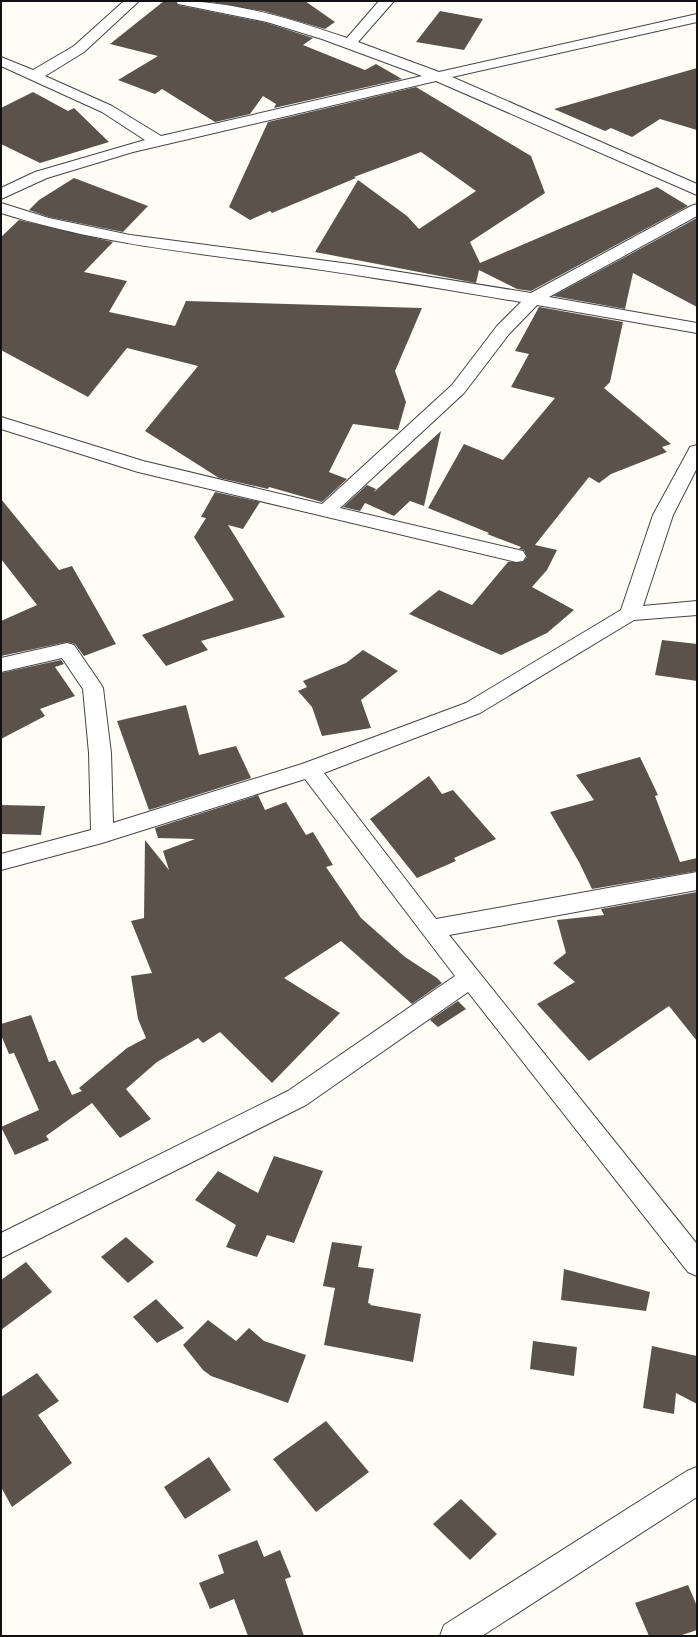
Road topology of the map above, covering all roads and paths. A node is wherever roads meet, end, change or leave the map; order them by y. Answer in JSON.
{"nodes":[{"id":1,"x":132,"y":1,"type":"edge"},
{"id":2,"x":183,"y":1,"type":"edge"},
{"id":3,"x":387,"y":1,"type":"edge"},
{"id":4,"x":697,"y":18,"type":"edge"},
{"id":5,"x":349,"y":44,"type":"junction"},
{"id":6,"x":1,"y":61,"type":"edge"},
{"id":7,"x":34,"y":76,"type":"junction"},
{"id":8,"x":440,"y":76,"type":"junction"},
{"id":9,"x":158,"y":141,"type":"junction"},
{"id":10,"x":697,"y":190,"type":"edge"},
{"id":11,"x":1,"y":194,"type":"edge"},
{"id":12,"x":1,"y":208,"type":"edge"},
{"id":13,"x":697,"y":209,"type":"edge"},
{"id":14,"x":532,"y":299,"type":"junction"},
{"id":15,"x":697,"y":328,"type":"edge"},
{"id":16,"x":1,"y":423,"type":"edge"},
{"id":17,"x":697,"y":452,"type":"edge"},
{"id":18,"x":326,"y":511,"type":"junction"},
{"id":19,"x":516,"y":556,"type":"dead end"},
{"id":20,"x":697,"y":608,"type":"edge"},
{"id":21,"x":630,"y":614,"type":"junction"},
{"id":22,"x":1,"y":665,"type":"edge"},
{"id":23,"x":310,"y":770,"type":"junction"},
{"id":24,"x":102,"y":835,"type":"junction"},
{"id":25,"x":1,"y":862,"type":"edge"},
{"id":26,"x":697,"y":880,"type":"edge"},
{"id":27,"x":431,"y":929,"type":"junction"},
{"id":28,"x":470,"y":978,"type":"junction"},
{"id":29,"x":1,"y":1246,"type":"edge"},
{"id":30,"x":697,"y":1264,"type":"edge"},
{"id":31,"x":697,"y":1481,"type":"edge"},
{"id":32,"x":455,"y":1636,"type":"edge"}],
"edges":[{"from":1,"to":7,"type":"street"},
{"from":2,"to":5,"type":"street"},
{"from":3,"to":5,"type":"street"},
{"from":4,"to":8,"type":"street"},
{"from":5,"to":8,"type":"street"},
{"from":6,"to":7,"type":"street"},
{"from":7,"to":9,"type":"street"},
{"from":8,"to":9,"type":"street"},
{"from":8,"to":10,"type":"street"},
{"from":9,"to":11,"type":"street"},
{"from":12,"to":14,"type":"street"},
{"from":13,"to":14,"type":"street"},
{"from":14,"to":15,"type":"street"},
{"from":14,"to":18,"type":"street"},
{"from":16,"to":18,"type":"street"},
{"from":17,"to":21,"type":"street"},
{"from":18,"to":19,"type":"street"},
{"from":20,"to":21,"type":"street"},
{"from":21,"to":23,"type":"street"},
{"from":22,"to":24,"type":"street"},
{"from":23,"to":24,"type":"street"},
{"from":23,"to":27,"type":"street"},
{"from":24,"to":25,"type":"street"},
{"from":26,"to":27,"type":"street"},
{"from":27,"to":28,"type":"street"},
{"from":28,"to":29,"type":"street"},
{"from":28,"to":30,"type":"street"},
{"from":31,"to":32,"type":"street"}]}
